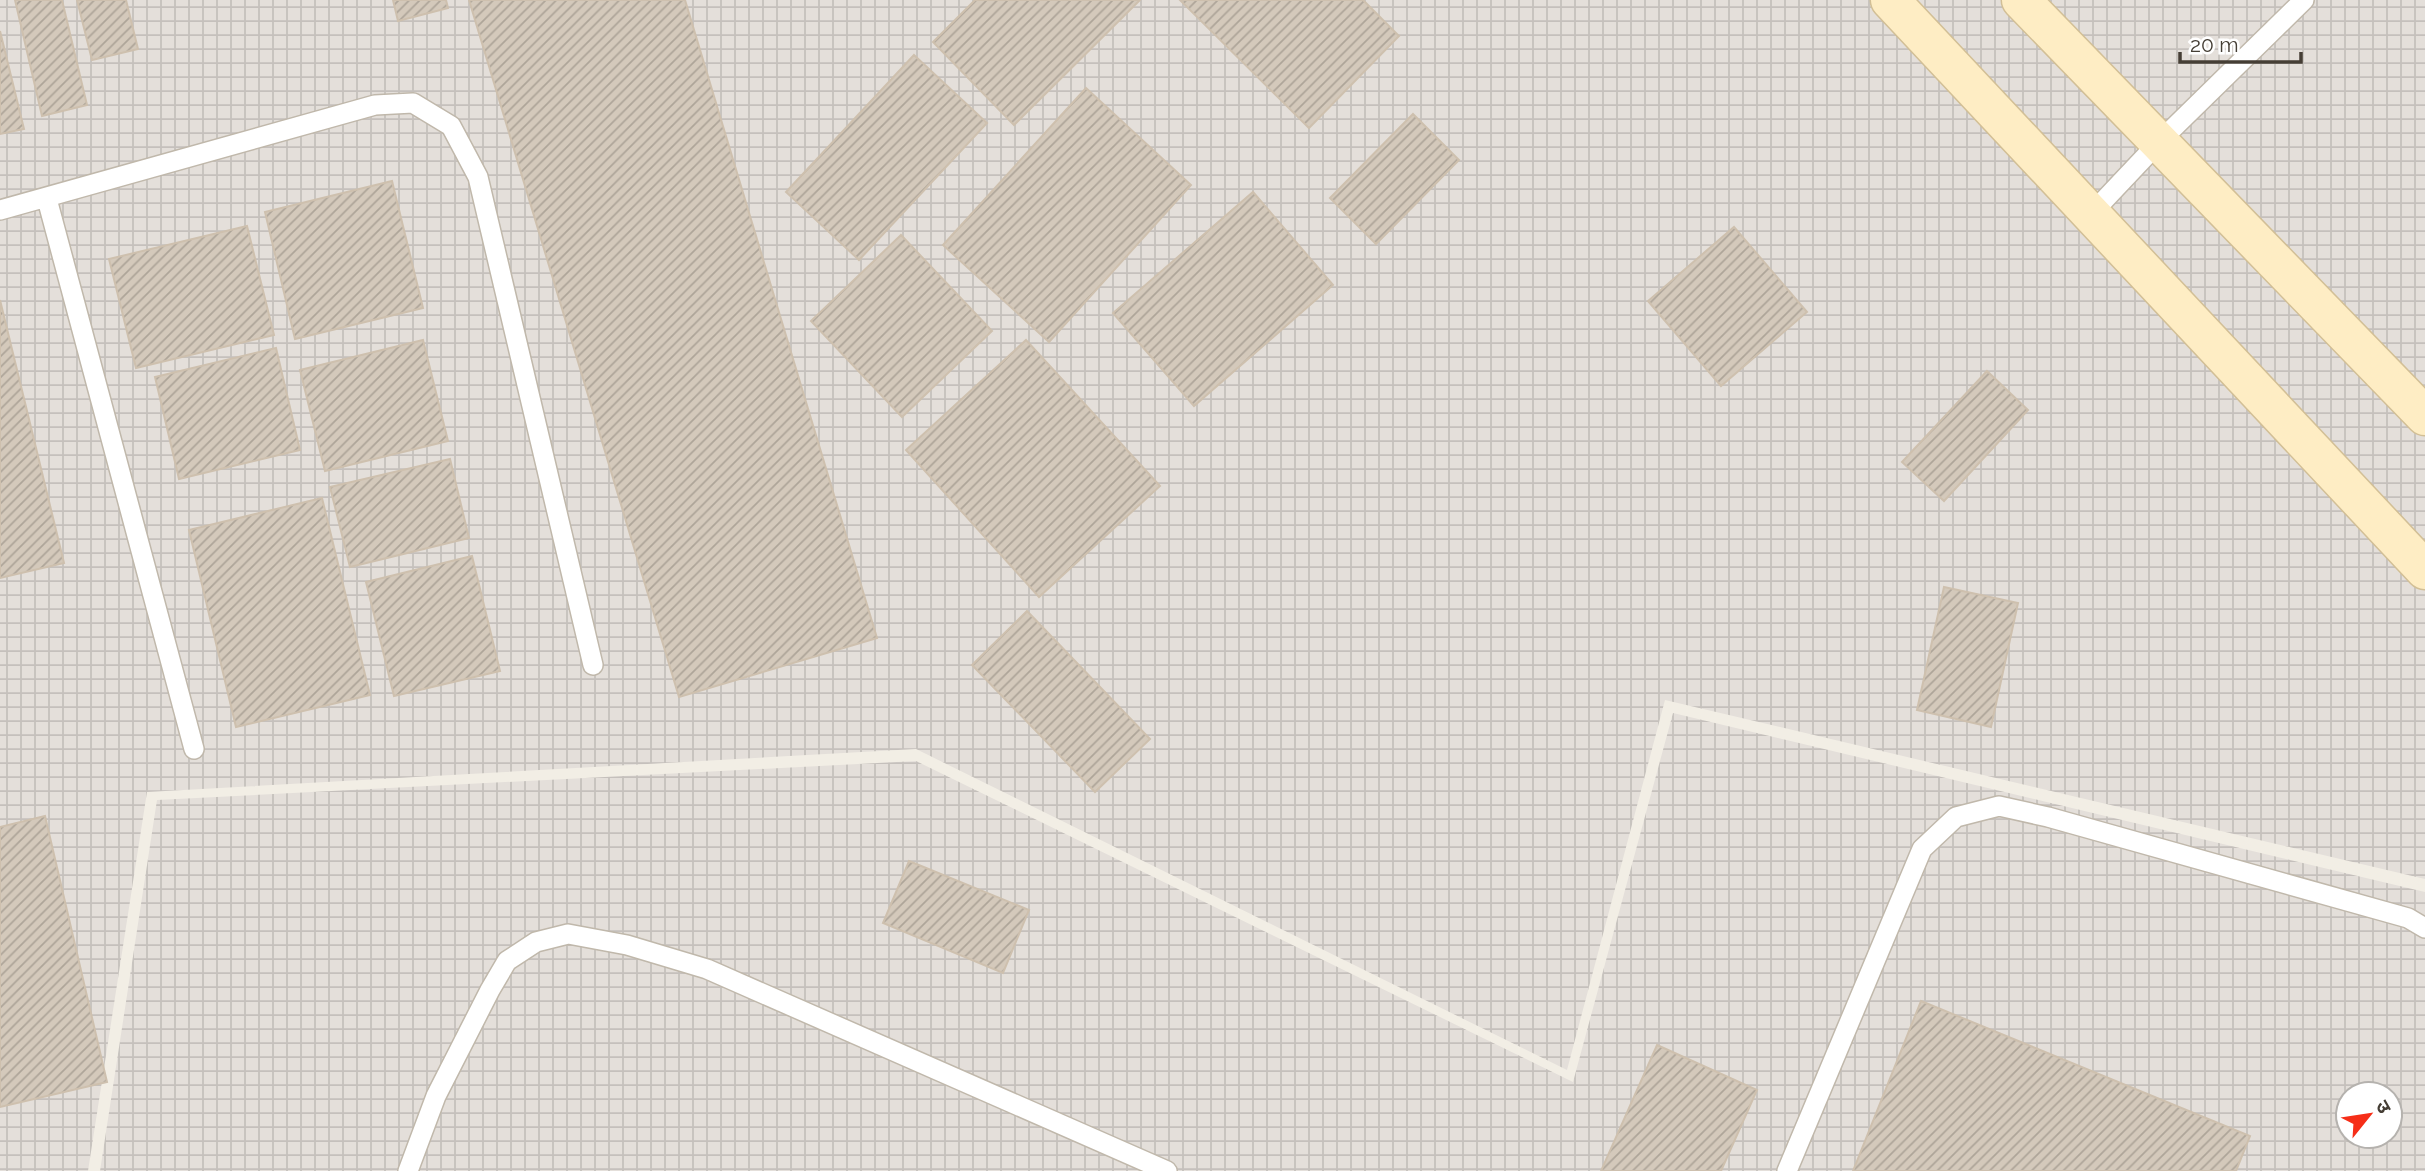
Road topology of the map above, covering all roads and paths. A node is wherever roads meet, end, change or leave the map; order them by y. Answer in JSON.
{"nodes":[{"id":1,"x":1890,"y":0,"type":"edge"},
{"id":2,"x":2021,"y":0,"type":"edge"},
{"id":3,"x":2304,"y":0,"type":"edge"},
{"id":4,"x":2160,"y":141,"type":"junction"},
{"id":5,"x":47,"y":199,"type":"junction"},
{"id":6,"x":0,"y":211,"type":"edge"},
{"id":7,"x":2092,"y":213,"type":"junction"},
{"id":8,"x":2425,"y":416,"type":"edge"},
{"id":9,"x":2425,"y":570,"type":"edge"},
{"id":10,"x":593,"y":665,"type":"dead end"},
{"id":11,"x":194,"y":749,"type":"dead end"},
{"id":12,"x":2425,"y":928,"type":"edge"},
{"id":13,"x":408,"y":1171,"type":"edge"},
{"id":14,"x":1167,"y":1171,"type":"edge"},
{"id":15,"x":1787,"y":1171,"type":"edge"}],
"edges":[{"from":1,"to":7,"type":"main road"},
{"from":2,"to":4,"type":"main road"},
{"from":3,"to":4,"type":"lane"},
{"from":4,"to":7,"type":"lane"},
{"from":4,"to":8,"type":"main road"},
{"from":5,"to":6,"type":"lane"},
{"from":5,"to":10,"type":"lane"},
{"from":5,"to":11,"type":"lane"},
{"from":7,"to":9,"type":"main road"},
{"from":12,"to":15,"type":"lane"},
{"from":13,"to":14,"type":"lane"}]}
